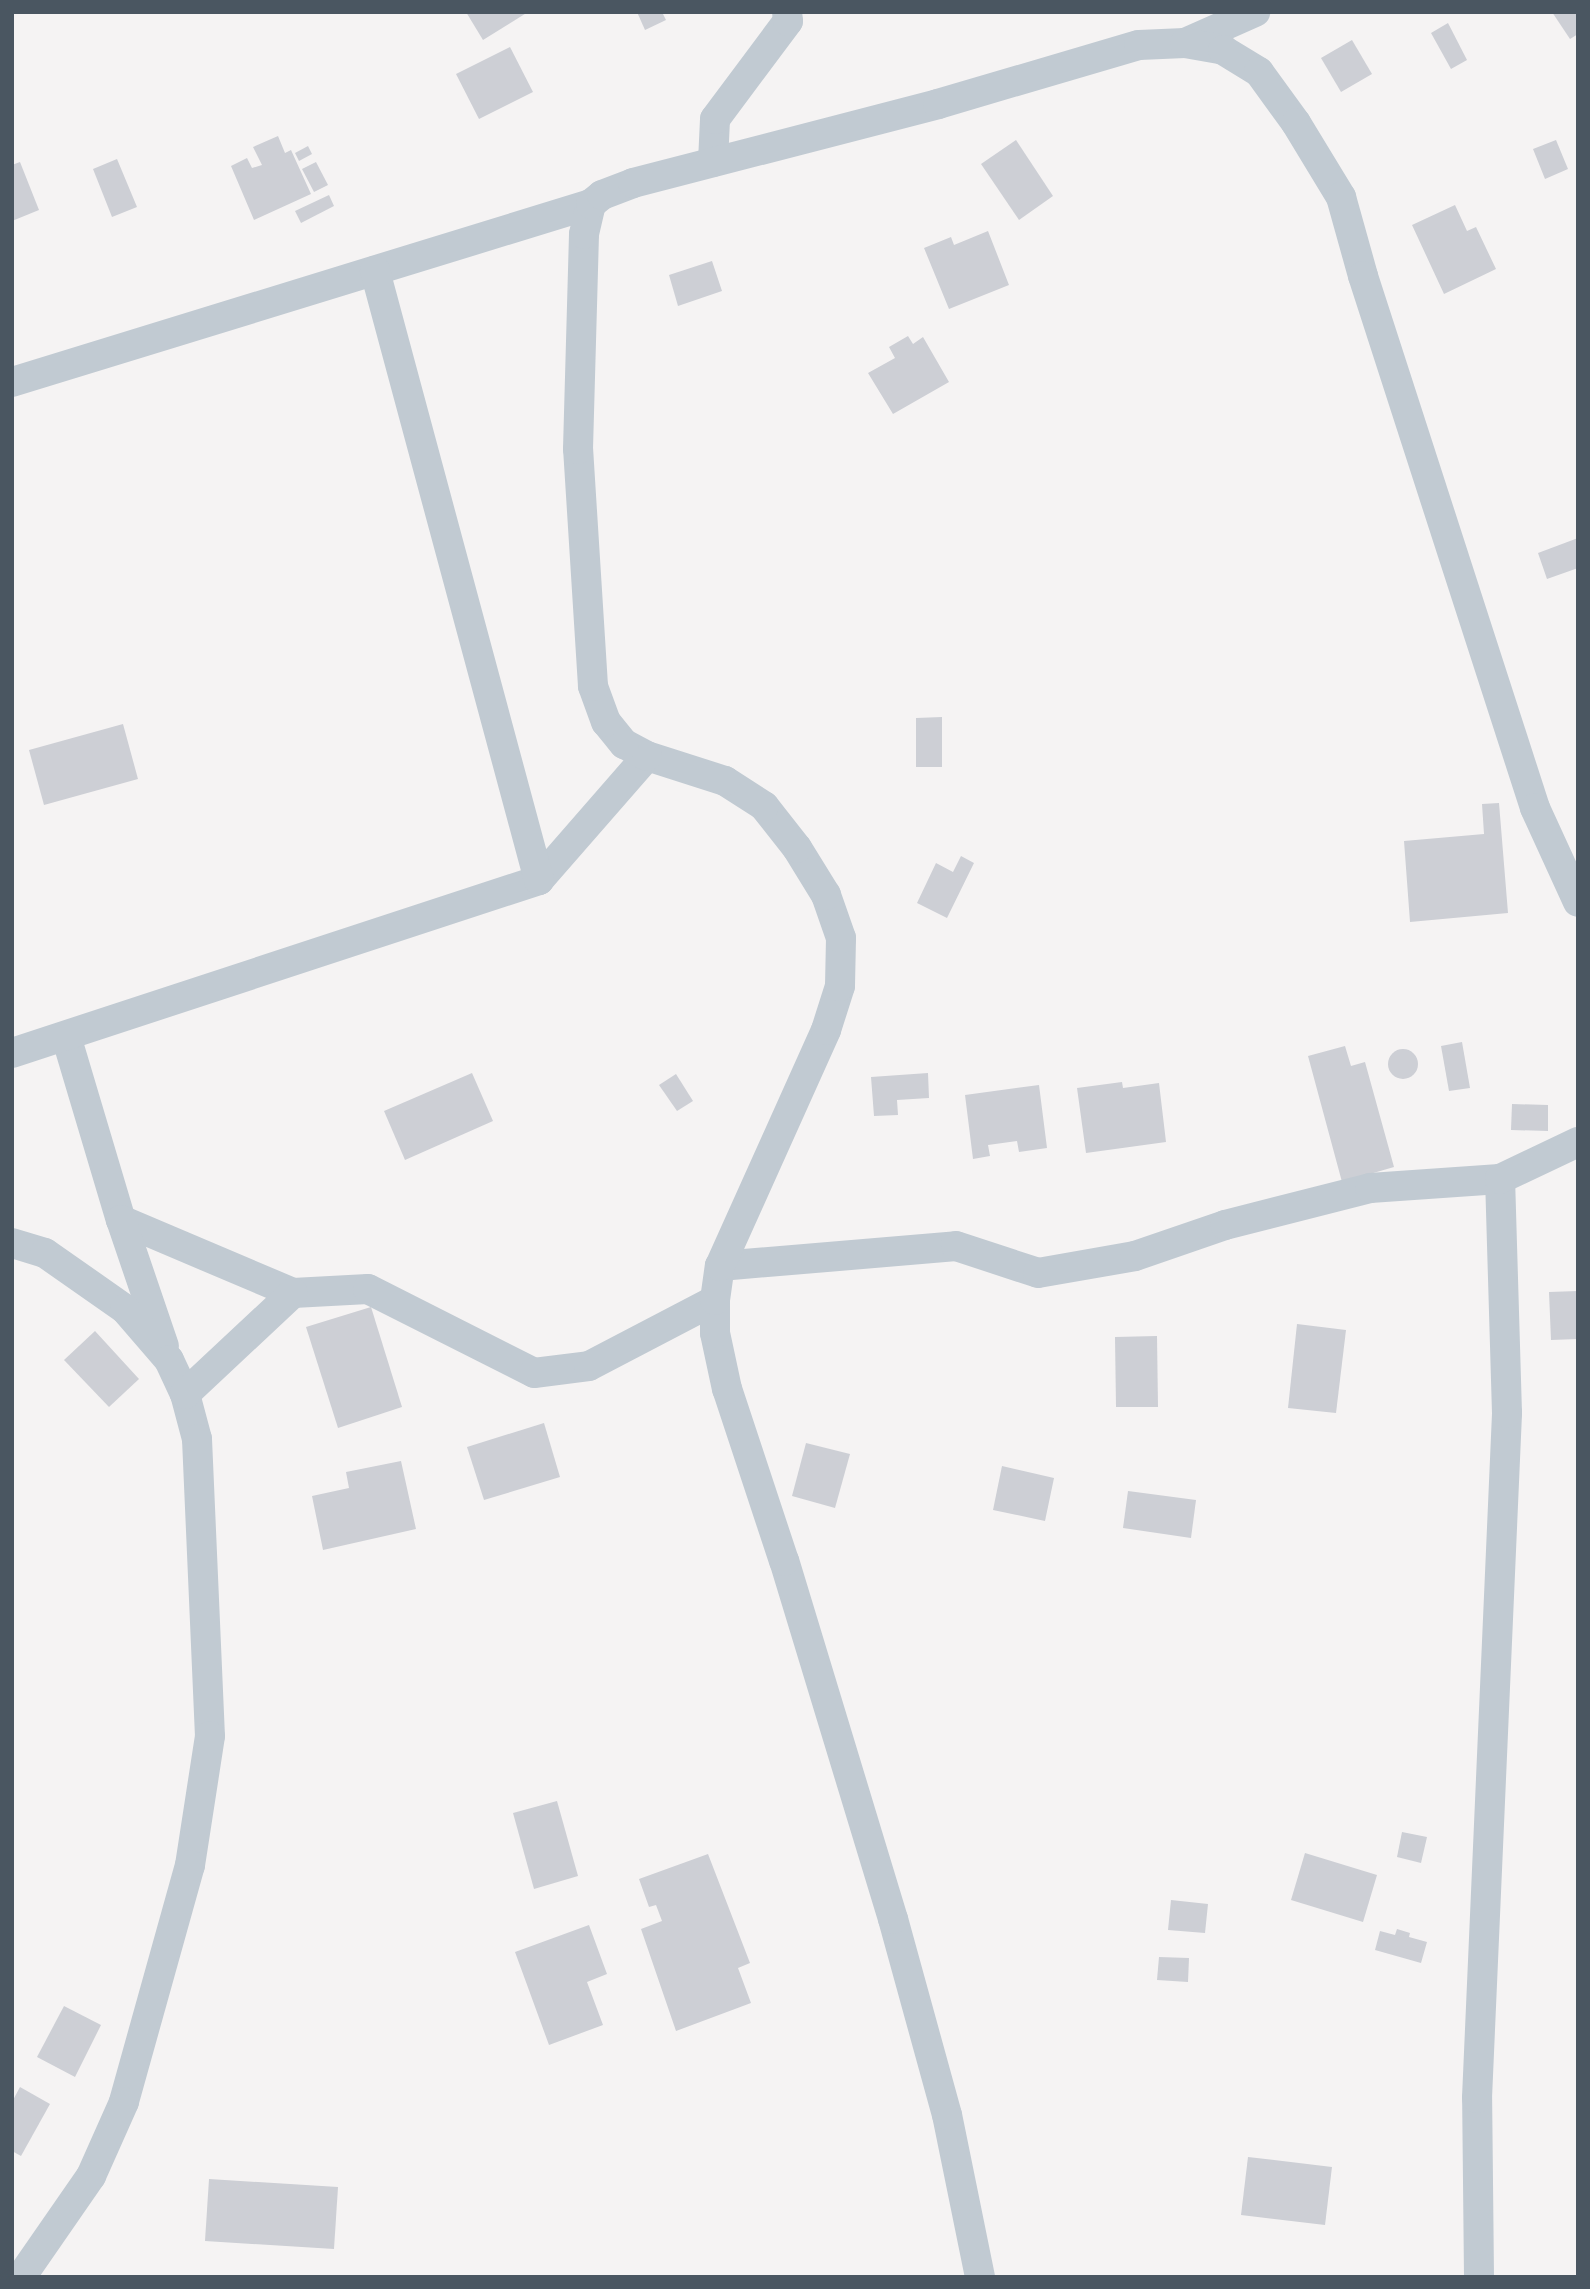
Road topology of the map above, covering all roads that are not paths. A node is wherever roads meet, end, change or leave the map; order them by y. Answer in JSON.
{"nodes":[{"id":1,"x":787,"y":12,"type":"edge"},
{"id":2,"x":1255,"y":12,"type":"edge"},
{"id":3,"x":1185,"y":43,"type":"junction"},
{"id":4,"x":713,"y":162,"type":"junction"},
{"id":5,"x":591,"y":204,"type":"junction"},
{"id":6,"x":375,"y":271,"type":"junction"},
{"id":7,"x":12,"y":382,"type":"edge"},
{"id":8,"x":647,"y":756,"type":"junction"},
{"id":9,"x":539,"y":880,"type":"junction"},
{"id":10,"x":1578,"y":902,"type":"edge"},
{"id":11,"x":66,"y":1036,"type":"junction"},
{"id":12,"x":12,"y":1053,"type":"edge"},
{"id":13,"x":1578,"y":1142,"type":"edge"},
{"id":14,"x":1500,"y":1179,"type":"junction"},
{"id":15,"x":121,"y":1220,"type":"junction"},
{"id":16,"x":12,"y":1243,"type":"edge"},
{"id":17,"x":720,"y":1266,"type":"junction"},
{"id":18,"x":293,"y":1293,"type":"junction"},
{"id":19,"x":715,"y":1300,"type":"junction"},
{"id":20,"x":169,"y":1360,"type":"junction"},
{"id":21,"x":185,"y":1394,"type":"junction"},
{"id":22,"x":21,"y":2277,"type":"edge"},
{"id":23,"x":980,"y":2277,"type":"edge"},
{"id":24,"x":1479,"y":2277,"type":"edge"}],
"edges":[{"from":1,"to":4,"type":"street"},
{"from":2,"to":3,"type":"street"},
{"from":3,"to":4,"type":"street"},
{"from":3,"to":10,"type":"street"},
{"from":4,"to":5,"type":"street"},
{"from":5,"to":6,"type":"street"},
{"from":5,"to":8,"type":"street"},
{"from":6,"to":7,"type":"street"},
{"from":6,"to":9,"type":"street"},
{"from":8,"to":9,"type":"street"},
{"from":8,"to":17,"type":"street"},
{"from":9,"to":11,"type":"street"},
{"from":11,"to":12,"type":"street"},
{"from":11,"to":15,"type":"street"},
{"from":13,"to":14,"type":"street"},
{"from":14,"to":17,"type":"street"},
{"from":14,"to":24,"type":"street"},
{"from":15,"to":18,"type":"street"},
{"from":15,"to":20,"type":"street"},
{"from":16,"to":20,"type":"street"},
{"from":17,"to":19,"type":"street"},
{"from":18,"to":19,"type":"street"},
{"from":18,"to":21,"type":"street"},
{"from":19,"to":23,"type":"street"},
{"from":20,"to":21,"type":"street"},
{"from":21,"to":22,"type":"street"}]}
